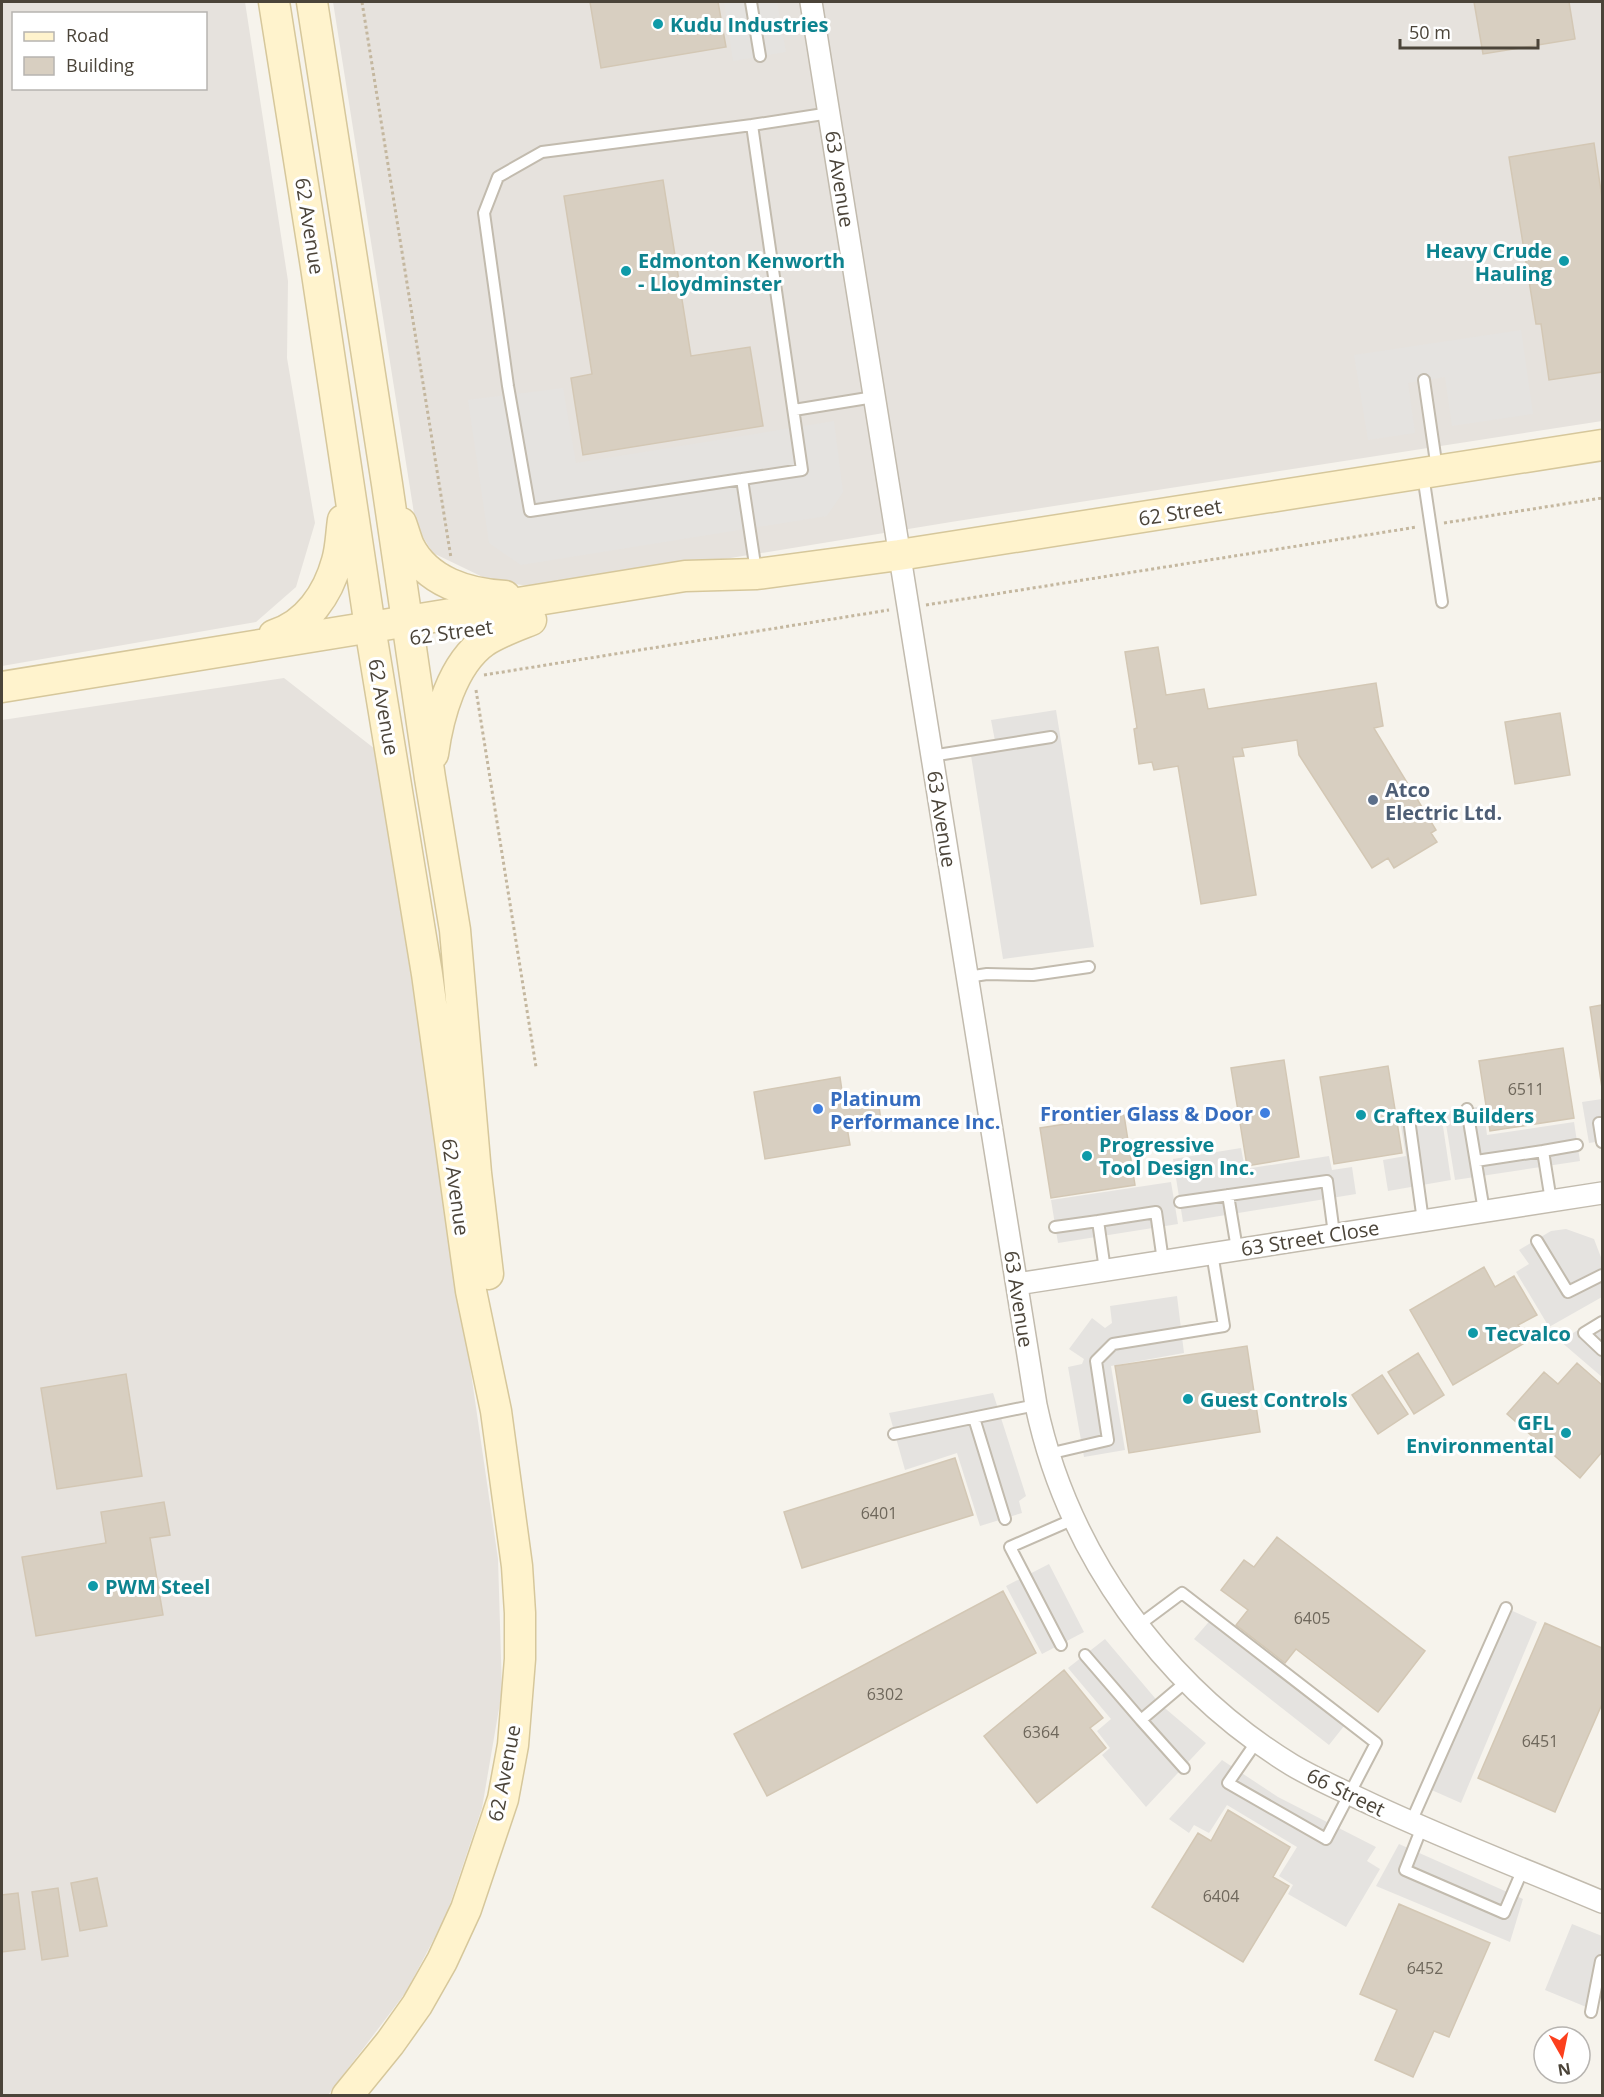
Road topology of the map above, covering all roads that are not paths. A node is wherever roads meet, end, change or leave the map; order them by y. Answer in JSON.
{"nodes":[{"id":1,"x":274,"y":2,"type":"edge"},
{"id":2,"x":312,"y":2,"type":"edge"},
{"id":3,"x":751,"y":2,"type":"edge"},
{"id":4,"x":811,"y":2,"type":"edge"},
{"id":5,"x":760,"y":56,"type":"dead end"},
{"id":6,"x":830,"y":113,"type":"junction"},
{"id":7,"x":752,"y":125,"type":"junction"},
{"id":8,"x":1424,"y":381,"type":"dead end"},
{"id":9,"x":874,"y":396,"type":"junction"},
{"id":10,"x":794,"y":410,"type":"junction"},
{"id":11,"x":1602,"y":445,"type":"edge"},
{"id":12,"x":1430,"y":473,"type":"junction"},
{"id":13,"x":742,"y":479,"type":"junction"},
{"id":14,"x":347,"y":484,"type":"junction"},
{"id":15,"x":387,"y":484,"type":"junction"},
{"id":16,"x":899,"y":555,"type":"junction"},
{"id":17,"x":757,"y":574,"type":"junction"},
{"id":18,"x":551,"y":597,"type":"junction"},
{"id":19,"x":1442,"y":602,"type":"dead end"},
{"id":20,"x":531,"y":620,"type":"junction"},
{"id":21,"x":408,"y":629,"type":"junction"},
{"id":22,"x":371,"y":635,"type":"junction"},
{"id":23,"x":224,"y":651,"type":"junction"},
{"id":24,"x":2,"y":687,"type":"edge"},
{"id":25,"x":2,"y":703,"type":"edge"},
{"id":26,"x":1051,"y":737,"type":"dead end"},
{"id":27,"x":932,"y":756,"type":"junction"},
{"id":28,"x":429,"y":778,"type":"junction"},
{"id":29,"x":1089,"y":967,"type":"dead end"},
{"id":30,"x":967,"y":977,"type":"junction"},
{"id":31,"x":1467,"y":1109,"type":"dead end"},
{"id":32,"x":1409,"y":1119,"type":"dead end"},
{"id":33,"x":1602,"y":1123,"type":"edge"},
{"id":34,"x":1602,"y":1142,"type":"edge"},
{"id":35,"x":1577,"y":1145,"type":"dead end"},
{"id":36,"x":1543,"y":1151,"type":"junction"},
{"id":37,"x":1476,"y":1161,"type":"junction"},
{"id":38,"x":1602,"y":1193,"type":"edge"},
{"id":39,"x":1228,"y":1195,"type":"junction"},
{"id":40,"x":1551,"y":1201,"type":"junction"},
{"id":41,"x":1180,"y":1202,"type":"dead end"},
{"id":42,"x":1484,"y":1211,"type":"junction"},
{"id":43,"x":1098,"y":1221,"type":"junction"},
{"id":44,"x":1423,"y":1221,"type":"junction"},
{"id":45,"x":1055,"y":1227,"type":"dead end"},
{"id":46,"x":1334,"y":1234,"type":"junction"},
{"id":47,"x":1537,"y":1241,"type":"dead end"},
{"id":48,"x":1237,"y":1249,"type":"junction"},
{"id":49,"x":1212,"y":1254,"type":"junction"},
{"id":50,"x":1163,"y":1261,"type":"junction"},
{"id":51,"x":1105,"y":1270,"type":"junction"},
{"id":52,"x":1602,"y":1275,"type":"edge"},
{"id":53,"x":1017,"y":1284,"type":"junction"},
{"id":54,"x":1602,"y":1322,"type":"edge"},
{"id":55,"x":1602,"y":1350,"type":"edge"},
{"id":56,"x":1036,"y":1405,"type":"junction"},
{"id":57,"x":496,"y":1412,"type":"junction"},
{"id":58,"x":974,"y":1418,"type":"junction"},
{"id":59,"x":894,"y":1434,"type":"dead end"},
{"id":60,"x":1048,"y":1454,"type":"junction"},
{"id":61,"x":1005,"y":1519,"type":"dead end"},
{"id":62,"x":1074,"y":1519,"type":"junction"},
{"id":63,"x":1506,"y":1608,"type":"dead end"},
{"id":64,"x":1136,"y":1621,"type":"junction"},
{"id":65,"x":1060,"y":1645,"type":"dead end"},
{"id":66,"x":1085,"y":1655,"type":"dead end"},
{"id":67,"x":1187,"y":1681,"type":"junction"},
{"id":68,"x":1141,"y":1720,"type":"junction"},
{"id":69,"x":1257,"y":1741,"type":"junction"},
{"id":70,"x":1184,"y":1768,"type":"dead end"},
{"id":71,"x":1349,"y":1794,"type":"junction"},
{"id":72,"x":1416,"y":1824,"type":"junction"},
{"id":73,"x":1523,"y":1869,"type":"junction"},
{"id":74,"x":1602,"y":1902,"type":"edge"},
{"id":75,"x":1602,"y":1960,"type":"edge"},
{"id":76,"x":1590,"y":2012,"type":"dead end"},
{"id":77,"x":347,"y":2096,"type":"edge"}],
"edges":[{"from":1,"to":14,"type":"main road","name":"62 Avenue"},
{"from":2,"to":15,"type":"main road","name":"62 Avenue"},
{"from":3,"to":5,"type":"lane"},
{"from":4,"to":6,"type":"street","name":"63 Avenue"},
{"from":6,"to":7,"type":"lane"},
{"from":6,"to":9,"type":"street","name":"63 Avenue"},
{"from":7,"to":10,"type":"lane"},
{"from":7,"to":13,"type":"lane"},
{"from":8,"to":12,"type":"lane"},
{"from":9,"to":10,"type":"lane"},
{"from":9,"to":16,"type":"street","name":"63 Avenue"},
{"from":10,"to":13,"type":"lane"},
{"from":11,"to":12,"type":"main road","name":"62 Street"},
{"from":12,"to":16,"type":"main road","name":"62 Street"},
{"from":12,"to":19,"type":"lane"},
{"from":13,"to":17,"type":"lane"},
{"from":14,"to":22,"type":"main road","name":"62 Avenue"},
{"from":14,"to":23,"type":"main road"},
{"from":15,"to":18,"type":"main road"},
{"from":15,"to":21,"type":"main road","name":"62 Avenue"},
{"from":16,"to":17,"type":"main road","name":"62 Street"},
{"from":16,"to":27,"type":"street","name":"63 Avenue"},
{"from":17,"to":18,"type":"main road","name":"62 Street"},
{"from":17,"to":20,"type":"main road","name":"62 Street"},
{"from":18,"to":21,"type":"main road","name":"62 Street"},
{"from":20,"to":21,"type":"main road","name":"62 Street"},
{"from":20,"to":28,"type":"main road"},
{"from":21,"to":22,"type":"main road","name":"62 Street"},
{"from":21,"to":28,"type":"main road","name":"62 Avenue"},
{"from":22,"to":23,"type":"main road","name":"62 Street"},
{"from":22,"to":25,"type":"main road","name":"62 Street"},
{"from":22,"to":57,"type":"main road","name":"62 Avenue"},
{"from":23,"to":24,"type":"main road","name":"62 Street"},
{"from":26,"to":27,"type":"lane"},
{"from":27,"to":30,"type":"street","name":"63 Avenue"},
{"from":28,"to":57,"type":"main road","name":"62 Avenue"},
{"from":29,"to":30,"type":"lane"},
{"from":30,"to":53,"type":"street","name":"63 Avenue"},
{"from":31,"to":37,"type":"lane"},
{"from":32,"to":44,"type":"lane"},
{"from":33,"to":34,"type":"lane"},
{"from":35,"to":36,"type":"lane"},
{"from":36,"to":37,"type":"lane"},
{"from":36,"to":40,"type":"lane"},
{"from":37,"to":42,"type":"lane"},
{"from":38,"to":40,"type":"street","name":"63 Street Close"},
{"from":39,"to":41,"type":"lane"},
{"from":39,"to":46,"type":"lane"},
{"from":39,"to":48,"type":"lane"},
{"from":40,"to":42,"type":"street","name":"63 Street Close"},
{"from":42,"to":44,"type":"street","name":"63 Street Close"},
{"from":43,"to":45,"type":"lane"},
{"from":43,"to":50,"type":"lane"},
{"from":43,"to":51,"type":"lane"},
{"from":44,"to":46,"type":"street","name":"63 Street Close"},
{"from":46,"to":48,"type":"street","name":"63 Street Close"},
{"from":47,"to":52,"type":"lane"},
{"from":48,"to":49,"type":"street","name":"63 Street Close"},
{"from":49,"to":50,"type":"street","name":"63 Street Close"},
{"from":49,"to":60,"type":"lane"},
{"from":50,"to":51,"type":"street","name":"63 Street Close"},
{"from":51,"to":53,"type":"street","name":"63 Street Close"},
{"from":53,"to":56,"type":"street","name":"63 Avenue"},
{"from":54,"to":55,"type":"lane"},
{"from":56,"to":58,"type":"lane"},
{"from":56,"to":60,"type":"street","name":"63 Avenue"},
{"from":57,"to":77,"type":"main road","name":"62 Avenue"},
{"from":58,"to":59,"type":"lane"},
{"from":58,"to":61,"type":"lane"},
{"from":60,"to":62,"type":"street","name":"63 Avenue"},
{"from":62,"to":64,"type":"street","name":"63 Avenue"},
{"from":62,"to":65,"type":"lane"},
{"from":63,"to":72,"type":"lane"},
{"from":64,"to":67,"type":"street","name":"66 Street"},
{"from":64,"to":71,"type":"lane"},
{"from":66,"to":68,"type":"lane"},
{"from":67,"to":68,"type":"lane"},
{"from":67,"to":69,"type":"street","name":"66 Street"},
{"from":68,"to":70,"type":"lane"},
{"from":69,"to":71,"type":"street","name":"66 Street"},
{"from":69,"to":71,"type":"lane"},
{"from":71,"to":72,"type":"street","name":"66 Street"},
{"from":72,"to":73,"type":"street","name":"66 Street"},
{"from":72,"to":73,"type":"lane"},
{"from":73,"to":74,"type":"street","name":"66 Street"},
{"from":75,"to":76,"type":"lane"}]}
